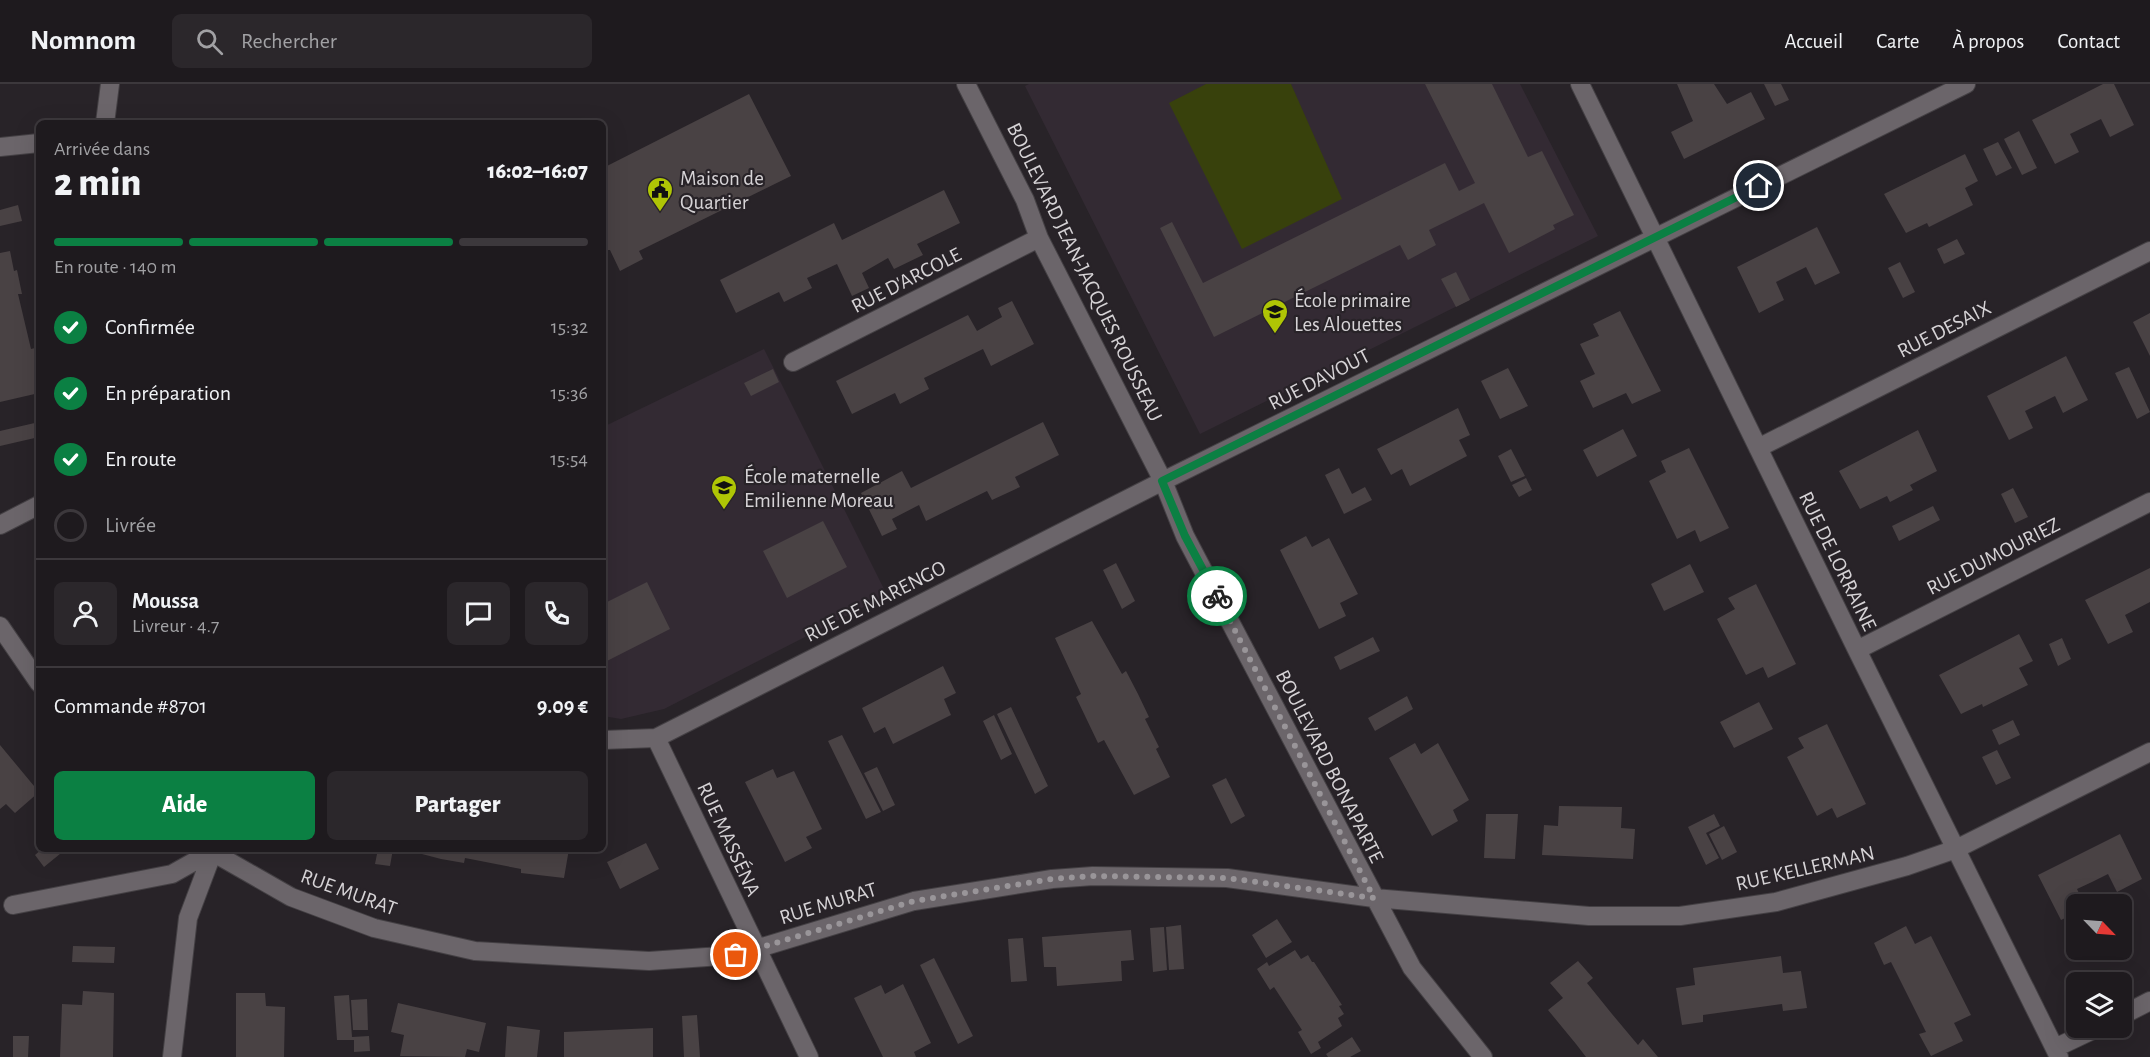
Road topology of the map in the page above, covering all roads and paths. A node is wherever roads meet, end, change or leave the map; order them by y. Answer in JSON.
{"nodes":[{"id":1,"x":110,"y":84,"type":"edge"},
{"id":2,"x":966,"y":84,"type":"edge"},
{"id":3,"x":1580,"y":84,"type":"edge"},
{"id":4,"x":1966,"y":84,"type":"edge"},
{"id":5,"x":105,"y":120,"type":"edge"},
{"id":6,"x":36,"y":143,"type":"edge"},
{"id":7,"x":0,"y":147,"type":"edge"},
{"id":8,"x":1656,"y":237,"type":"junction"},
{"id":9,"x":1039,"y":238,"type":"junction"},
{"id":10,"x":2150,"y":250,"type":"edge"},
{"id":11,"x":793,"y":362,"type":"dead end"},
{"id":12,"x":1758,"y":448,"type":"junction"},
{"id":13,"x":1162,"y":481,"type":"junction"},
{"id":14,"x":2150,"y":502,"type":"edge"},
{"id":15,"x":36,"y":507,"type":"edge"},
{"id":16,"x":0,"y":525,"type":"edge"},
{"id":17,"x":0,"y":626,"type":"edge"},
{"id":18,"x":1857,"y":650,"type":"junction"},
{"id":19,"x":36,"y":679,"type":"edge"},
{"id":20,"x":656,"y":738,"type":"junction"},
{"id":21,"x":606,"y":740,"type":"edge"},
{"id":22,"x":2150,"y":752,"type":"edge"},
{"id":23,"x":1956,"y":849,"type":"junction"},
{"id":24,"x":208,"y":852,"type":"edge"},
{"id":25,"x":210,"y":852,"type":"edge"},
{"id":26,"x":214,"y":852,"type":"edge"},
{"id":27,"x":1374,"y":898,"type":"junction"},
{"id":28,"x":13,"y":905,"type":"dead end"},
{"id":29,"x":756,"y":949,"type":"junction"},
{"id":30,"x":2150,"y":1001,"type":"edge"},
{"id":31,"x":2132,"y":1010,"type":"edge"},
{"id":32,"x":2081,"y":1038,"type":"edge"},
{"id":33,"x":2057,"y":1053,"type":"edge"},
{"id":34,"x":172,"y":1057,"type":"edge"},
{"id":35,"x":808,"y":1057,"type":"edge"},
{"id":36,"x":1483,"y":1057,"type":"edge"}],
"edges":[{"from":1,"to":5,"type":"street"},
{"from":2,"to":9,"type":"street","name":"BOULEVARD JEAN-JACQUES ROUSSEAU"},
{"from":3,"to":8,"type":"street","name":"RUE DE LORRAINE"},
{"from":4,"to":8,"type":"street","name":"RUE DAVOUT"},
{"from":6,"to":7,"type":"street"},
{"from":8,"to":12,"type":"street","name":"RUE DE LORRAINE"},
{"from":8,"to":13,"type":"street","name":"RUE DAVOUT"},
{"from":9,"to":11,"type":"street","name":"RUE D'ARCOLE"},
{"from":9,"to":13,"type":"street","name":"BOULEVARD JEAN-JACQUES ROUSSEAU"},
{"from":10,"to":12,"type":"street","name":"RUE DESAIX"},
{"from":12,"to":18,"type":"street","name":"RUE DE LORRAINE"},
{"from":13,"to":20,"type":"street","name":"RUE DE MARENGO"},
{"from":13,"to":27,"type":"street","name":"BOULEVARD BONAPARTE"},
{"from":14,"to":18,"type":"street","name":"RUE DUMOURIEZ"},
{"from":15,"to":16,"type":"street"},
{"from":17,"to":19,"type":"street"},
{"from":18,"to":23,"type":"street","name":"RUE DE LORRAINE"},
{"from":20,"to":21,"type":"street","name":"RUE DE MARENGO"},
{"from":20,"to":29,"type":"street","name":"RUE MASSÉNA"},
{"from":22,"to":23,"type":"street","name":"RUE KELLERMAN"},
{"from":23,"to":27,"type":"street","name":"RUE KELLERMAN"},
{"from":23,"to":33,"type":"street","name":"RUE DE LORRAINE"},
{"from":24,"to":28,"type":"street"},
{"from":25,"to":34,"type":"street"},
{"from":26,"to":29,"type":"street","name":"RUE MURAT"},
{"from":27,"to":29,"type":"street","name":"RUE MURAT"},
{"from":27,"to":36,"type":"street","name":"BOULEVARD BONAPARTE"},
{"from":29,"to":35,"type":"street","name":"RUE MASSÉNA"},
{"from":30,"to":31,"type":"street"},
{"from":32,"to":33,"type":"street"}]}
